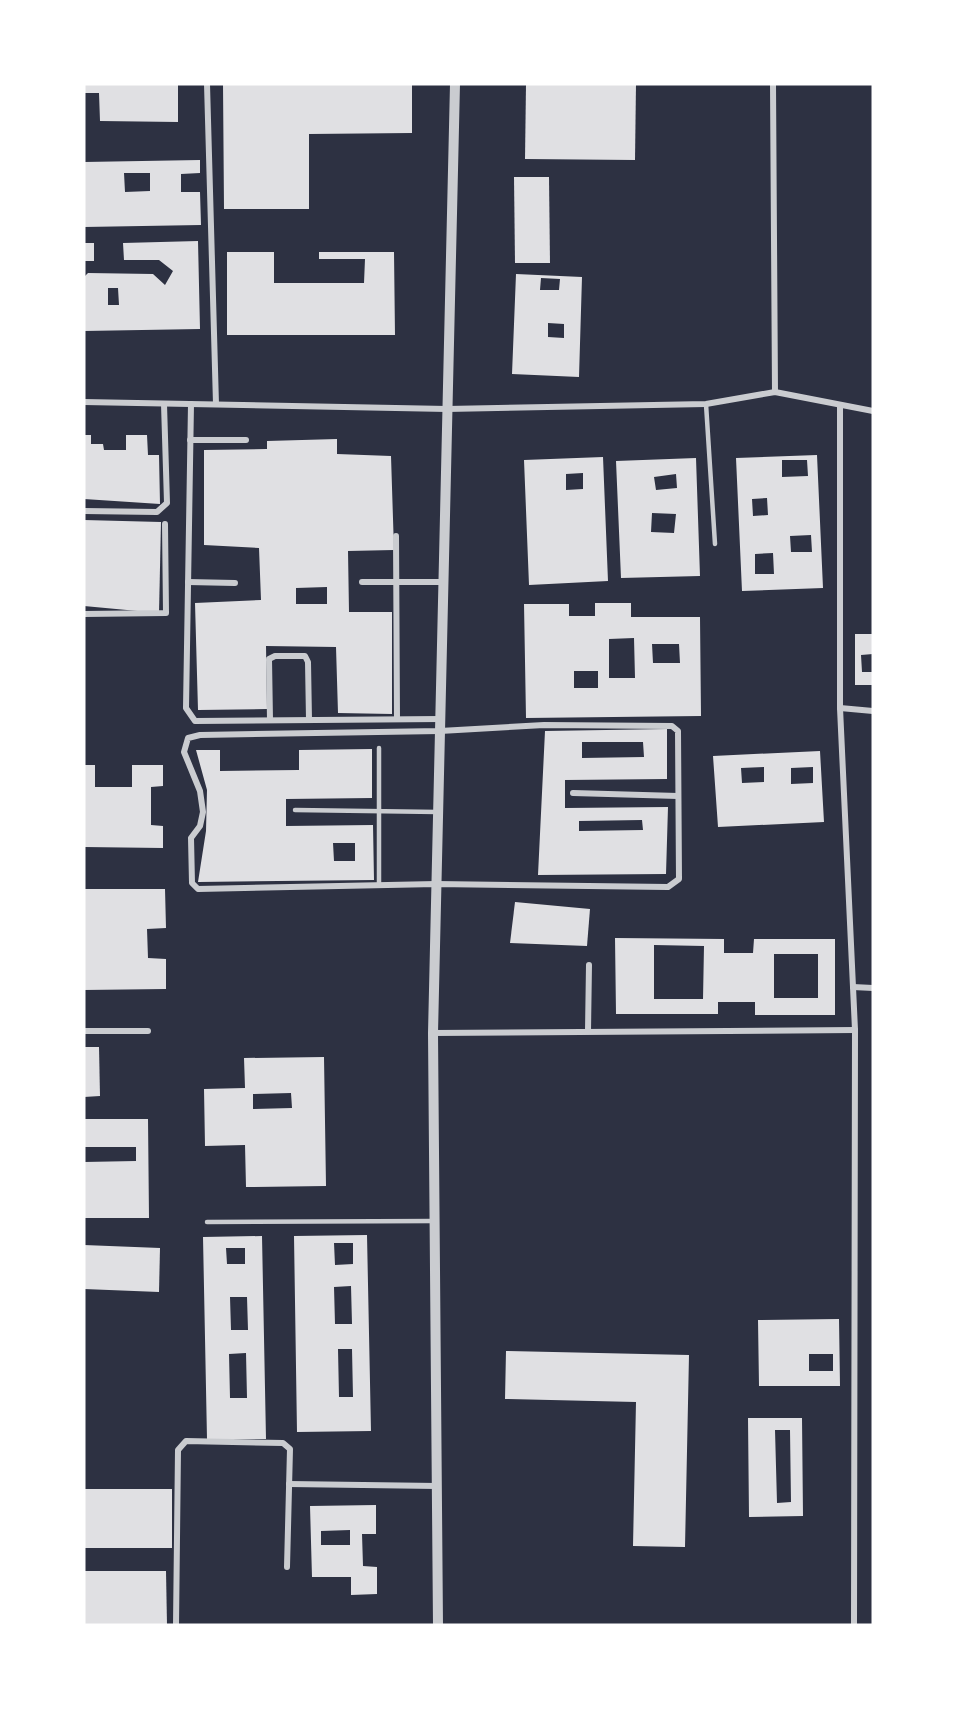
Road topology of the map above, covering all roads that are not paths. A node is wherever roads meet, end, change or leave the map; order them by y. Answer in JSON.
{"nodes":[{"id":1,"x":207,"y":84,"type":"edge"},
{"id":2,"x":455,"y":84,"type":"edge"},
{"id":3,"x":772,"y":84,"type":"edge"},
{"id":4,"x":775,"y":392,"type":"junction"},
{"id":5,"x":84,"y":402,"type":"edge"},
{"id":6,"x":164,"y":404,"type":"junction"},
{"id":7,"x":191,"y":404,"type":"junction"},
{"id":8,"x":216,"y":404,"type":"junction"},
{"id":9,"x":706,"y":404,"type":"junction"},
{"id":10,"x":840,"y":405,"type":"junction"},
{"id":11,"x":447,"y":409,"type":"junction"},
{"id":12,"x":873,"y":411,"type":"edge"},
{"id":13,"x":190,"y":440,"type":"junction"},
{"id":14,"x":246,"y":440,"type":"dead end"},
{"id":15,"x":84,"y":511,"type":"edge"},
{"id":16,"x":165,"y":524,"type":"dead end"},
{"id":17,"x":396,"y":536,"type":"dead end"},
{"id":18,"x":715,"y":544,"type":"dead end"},
{"id":19,"x":396,"y":581,"type":"junction"},
{"id":20,"x":188,"y":582,"type":"junction"},
{"id":21,"x":362,"y":582,"type":"dead end"},
{"id":22,"x":444,"y":582,"type":"junction"},
{"id":23,"x":235,"y":583,"type":"dead end"},
{"id":24,"x":84,"y":614,"type":"edge"},
{"id":25,"x":840,"y":708,"type":"junction"},
{"id":26,"x":873,"y":711,"type":"edge"},
{"id":27,"x":397,"y":719,"type":"junction"},
{"id":28,"x":441,"y":719,"type":"junction"},
{"id":29,"x":270,"y":720,"type":"junction"},
{"id":30,"x":309,"y":720,"type":"junction"},
{"id":31,"x":441,"y":731,"type":"junction"},
{"id":32,"x":379,"y":748,"type":"dead end"},
{"id":33,"x":573,"y":793,"type":"dead end"},
{"id":34,"x":678,"y":796,"type":"junction"},
{"id":35,"x":295,"y":810,"type":"dead end"},
{"id":36,"x":379,"y":812,"type":"junction"},
{"id":37,"x":438,"y":812,"type":"junction"},
{"id":38,"x":436,"y":884,"type":"junction"},
{"id":39,"x":379,"y":885,"type":"junction"},
{"id":40,"x":589,"y":965,"type":"dead end"},
{"id":41,"x":853,"y":987,"type":"junction"},
{"id":42,"x":873,"y":988,"type":"edge"},
{"id":43,"x":855,"y":1030,"type":"junction"},
{"id":44,"x":84,"y":1031,"type":"edge"},
{"id":45,"x":148,"y":1031,"type":"dead end"},
{"id":46,"x":588,"y":1031,"type":"junction"},
{"id":47,"x":433,"y":1032,"type":"junction"},
{"id":48,"x":435,"y":1221,"type":"junction"},
{"id":49,"x":207,"y":1222,"type":"dead end"},
{"id":50,"x":289,"y":1484,"type":"junction"},
{"id":51,"x":437,"y":1486,"type":"junction"},
{"id":52,"x":286,"y":1568,"type":"dead end"},
{"id":53,"x":176,"y":1625,"type":"edge"},
{"id":54,"x":438,"y":1625,"type":"edge"},
{"id":55,"x":854,"y":1625,"type":"edge"}],
"edges":[{"from":1,"to":8,"type":"street"},
{"from":2,"to":11,"type":"street"},
{"from":3,"to":4,"type":"street"},
{"from":4,"to":9,"type":"street"},
{"from":4,"to":10,"type":"street"},
{"from":5,"to":6,"type":"street"},
{"from":6,"to":7,"type":"street"},
{"from":6,"to":15,"type":"street"},
{"from":7,"to":8,"type":"street"},
{"from":7,"to":13,"type":"street"},
{"from":8,"to":11,"type":"street"},
{"from":9,"to":11,"type":"street"},
{"from":9,"to":18,"type":"lane"},
{"from":10,"to":12,"type":"street"},
{"from":10,"to":25,"type":"street"},
{"from":11,"to":22,"type":"street"},
{"from":13,"to":14,"type":"street"},
{"from":13,"to":20,"type":"street"},
{"from":16,"to":24,"type":"street"},
{"from":17,"to":19,"type":"street"},
{"from":19,"to":21,"type":"street"},
{"from":19,"to":22,"type":"street"},
{"from":19,"to":27,"type":"street"},
{"from":20,"to":23,"type":"street"},
{"from":20,"to":29,"type":"street"},
{"from":22,"to":28,"type":"street"},
{"from":25,"to":26,"type":"street"},
{"from":25,"to":41,"type":"street"},
{"from":27,"to":28,"type":"street"},
{"from":27,"to":30,"type":"street"},
{"from":28,"to":31,"type":"street"},
{"from":29,"to":30,"type":"street"},
{"from":29,"to":30,"type":"street"},
{"from":31,"to":34,"type":"street"},
{"from":31,"to":37,"type":"street"},
{"from":31,"to":39,"type":"street"},
{"from":32,"to":36,"type":"lane"},
{"from":33,"to":34,"type":"street"},
{"from":34,"to":38,"type":"street"},
{"from":35,"to":36,"type":"lane"},
{"from":36,"to":37,"type":"lane"},
{"from":36,"to":39,"type":"lane"},
{"from":37,"to":38,"type":"street"},
{"from":38,"to":39,"type":"street"},
{"from":38,"to":47,"type":"street"},
{"from":40,"to":46,"type":"street"},
{"from":41,"to":42,"type":"street"},
{"from":41,"to":43,"type":"street"},
{"from":43,"to":46,"type":"street"},
{"from":43,"to":55,"type":"street"},
{"from":44,"to":45,"type":"street"},
{"from":46,"to":47,"type":"street"},
{"from":47,"to":48,"type":"street"},
{"from":48,"to":49,"type":"lane"},
{"from":48,"to":51,"type":"street"},
{"from":50,"to":51,"type":"street"},
{"from":50,"to":52,"type":"street"},
{"from":50,"to":53,"type":"street"},
{"from":51,"to":54,"type":"street"}]}
